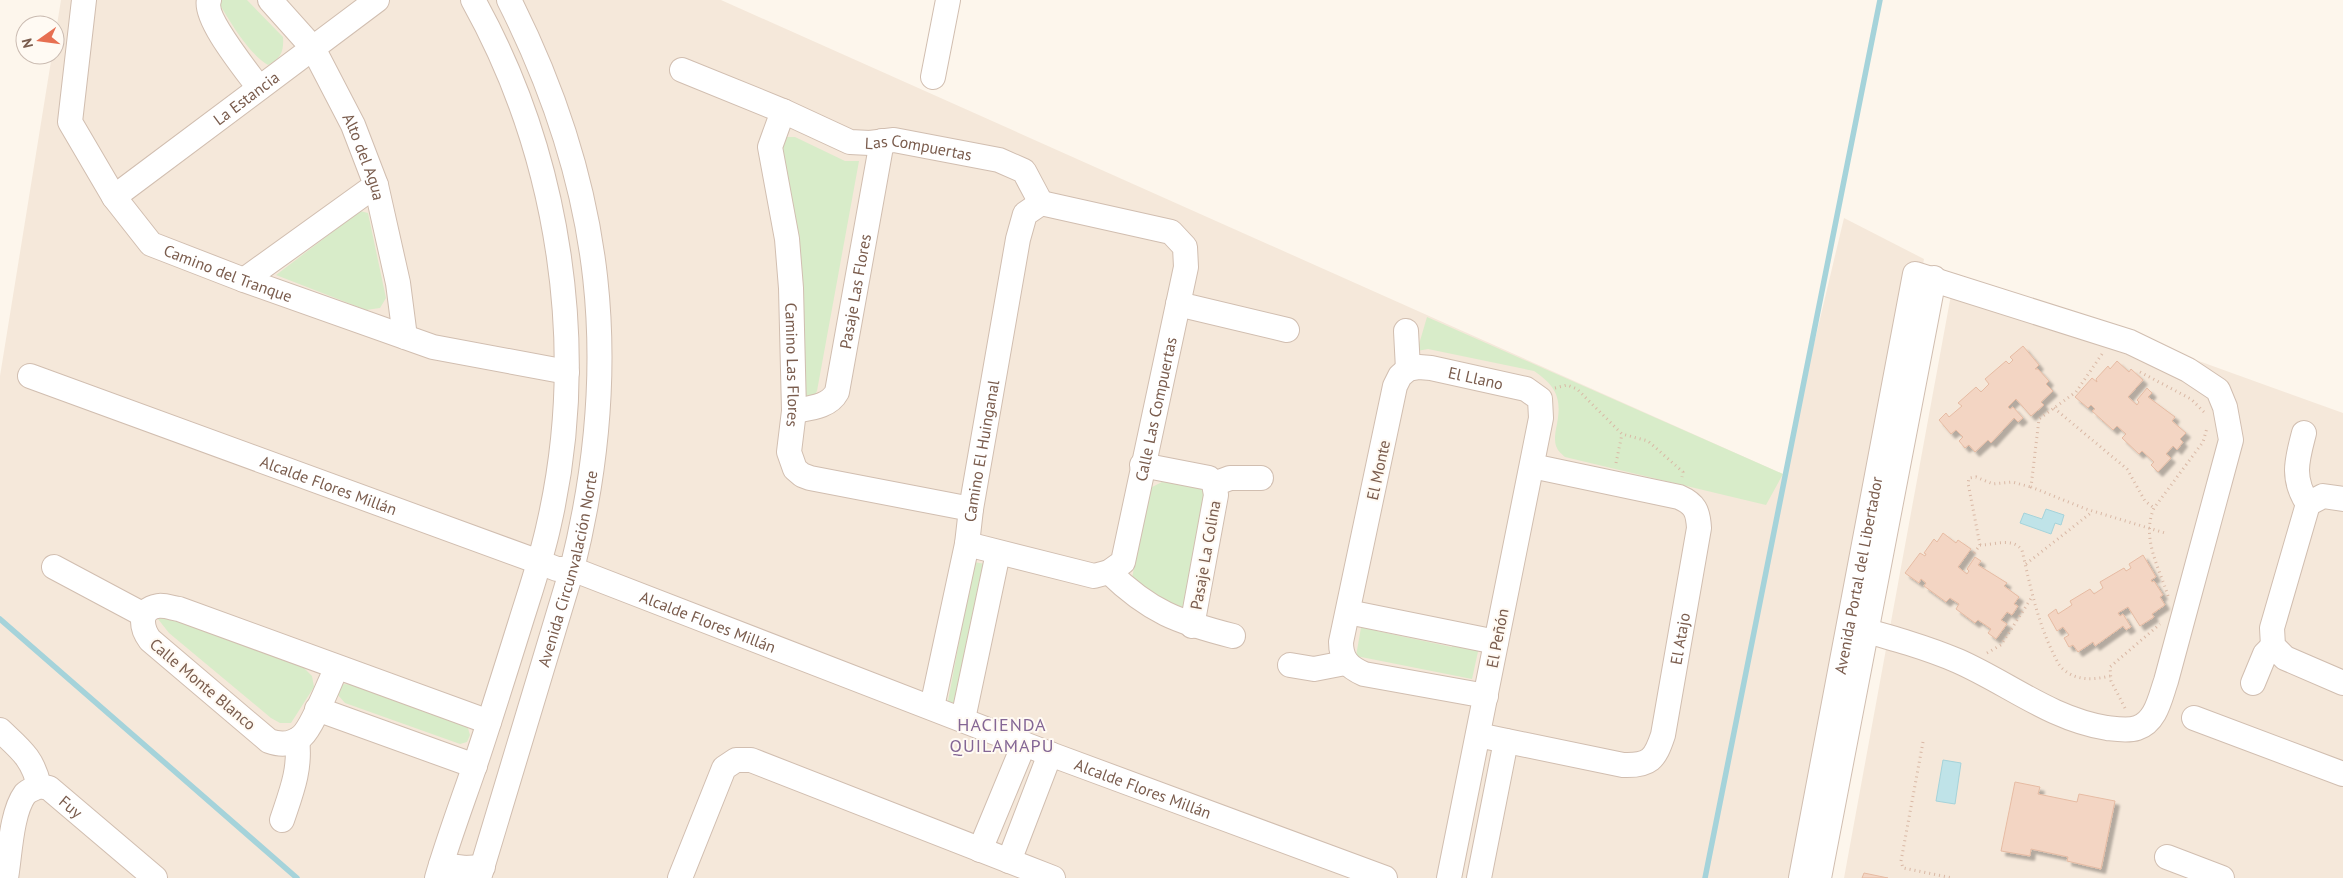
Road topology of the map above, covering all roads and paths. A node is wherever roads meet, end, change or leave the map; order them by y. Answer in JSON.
{"nodes":[{"id":1,"x":84,"y":0,"type":"edge"},
{"id":2,"x":209,"y":0,"type":"edge"},
{"id":3,"x":270,"y":0,"type":"edge"},
{"id":4,"x":377,"y":0,"type":"edge"},
{"id":5,"x":473,"y":0,"type":"edge"},
{"id":6,"x":509,"y":0,"type":"edge"},
{"id":7,"x":948,"y":0,"type":"edge"},
{"id":8,"x":313,"y":48,"type":"junction"},
{"id":9,"x":682,"y":70,"type":"dead end"},
{"id":10,"x":933,"y":77,"type":"dead end"},
{"id":11,"x":259,"y":88,"type":"junction"},
{"id":12,"x":783,"y":111,"type":"junction"},
{"id":13,"x":882,"y":141,"type":"junction"},
{"id":14,"x":376,"y":185,"type":"junction"},
{"id":15,"x":114,"y":196,"type":"junction"},
{"id":16,"x":1041,"y":202,"type":"junction"},
{"id":17,"x":594,"y":262,"type":"junction"},
{"id":18,"x":560,"y":274,"type":"junction"},
{"id":19,"x":244,"y":280,"type":"junction"},
{"id":20,"x":1178,"y":304,"type":"junction"},
{"id":21,"x":1287,"y":330,"type":"dead end"},
{"id":22,"x":1406,"y":331,"type":"dead end"},
{"id":23,"x":2107,"y":334,"type":"junction"},
{"id":24,"x":405,"y":338,"type":"junction"},
{"id":25,"x":1408,"y":369,"type":"junction"},
{"id":26,"x":2136,"y":370,"type":"dead end"},
{"id":27,"x":567,"y":372,"type":"junction"},
{"id":28,"x":30,"y":376,"type":"dead end"},
{"id":29,"x":1536,"y":396,"type":"junction"},
{"id":30,"x":2054,"y":408,"type":"junction"},
{"id":31,"x":794,"y":411,"type":"junction"},
{"id":32,"x":2304,"y":433,"type":"dead end"},
{"id":33,"x":1622,"y":434,"type":"junction"},
{"id":34,"x":1142,"y":465,"type":"junction"},
{"id":35,"x":1532,"y":466,"type":"junction"},
{"id":36,"x":1261,"y":478,"type":"dead end"},
{"id":37,"x":1612,"y":482,"type":"junction"},
{"id":38,"x":1214,"y":484,"type":"junction"},
{"id":39,"x":2031,"y":487,"type":"junction"},
{"id":40,"x":1679,"y":497,"type":"junction"},
{"id":41,"x":2343,"y":499,"type":"edge"},
{"id":42,"x":2308,"y":504,"type":"junction"},
{"id":43,"x":2154,"y":508,"type":"junction"},
{"id":44,"x":971,"y":509,"type":"junction"},
{"id":45,"x":2092,"y":511,"type":"junction"},
{"id":46,"x":2148,"y":528,"type":"junction"},
{"id":47,"x":2165,"y":533,"type":"dead end"},
{"id":48,"x":967,"y":544,"type":"junction"},
{"id":49,"x":1980,"y":545,"type":"junction"},
{"id":50,"x":998,"y":553,"type":"junction"},
{"id":51,"x":1974,"y":553,"type":"dead end"},
{"id":52,"x":539,"y":562,"type":"junction"},
{"id":53,"x":2026,"y":564,"type":"junction"},
{"id":54,"x":54,"y":567,"type":"dead end"},
{"id":55,"x":572,"y":569,"type":"junction"},
{"id":56,"x":1109,"y":572,"type":"junction"},
{"id":57,"x":2033,"y":596,"type":"junction"},
{"id":58,"x":2168,"y":601,"type":"dead end"},
{"id":59,"x":1348,"y":612,"type":"junction"},
{"id":60,"x":144,"y":616,"type":"junction"},
{"id":61,"x":2165,"y":620,"type":"dead end"},
{"id":62,"x":1192,"y":626,"type":"junction"},
{"id":63,"x":1858,"y":628,"type":"junction"},
{"id":64,"x":1233,"y":636,"type":"dead end"},
{"id":65,"x":1496,"y":642,"type":"junction"},
{"id":66,"x":2273,"y":646,"type":"junction"},
{"id":67,"x":1984,"y":653,"type":"dead end"},
{"id":68,"x":1345,"y":662,"type":"junction"},
{"id":69,"x":1290,"y":665,"type":"dead end"},
{"id":70,"x":337,"y":667,"type":"junction"},
{"id":71,"x":2110,"y":676,"type":"junction"},
{"id":72,"x":2253,"y":682,"type":"dead end"},
{"id":73,"x":2343,"y":683,"type":"edge"},
{"id":74,"x":1486,"y":696,"type":"junction"},
{"id":75,"x":932,"y":707,"type":"junction"},
{"id":76,"x":317,"y":709,"type":"junction"},
{"id":77,"x":2194,"y":718,"type":"dead end"},
{"id":78,"x":963,"y":719,"type":"junction"},
{"id":79,"x":489,"y":722,"type":"junction"},
{"id":80,"x":2138,"y":728,"type":"junction"},
{"id":81,"x":0,"y":730,"type":"edge"},
{"id":82,"x":1478,"y":735,"type":"junction"},
{"id":83,"x":297,"y":740,"type":"junction"},
{"id":84,"x":1506,"y":741,"type":"junction"},
{"id":85,"x":1924,"y":742,"type":"dead end"},
{"id":86,"x":1024,"y":744,"type":"junction"},
{"id":87,"x":1050,"y":754,"type":"junction"},
{"id":88,"x":475,"y":766,"type":"junction"},
{"id":89,"x":2343,"y":774,"type":"edge"},
{"id":90,"x":39,"y":786,"type":"junction"},
{"id":91,"x":282,"y":820,"type":"dead end"},
{"id":92,"x":980,"y":850,"type":"junction"},
{"id":93,"x":2167,"y":857,"type":"dead end"},
{"id":94,"x":1004,"y":866,"type":"edge"},
{"id":95,"x":439,"y":871,"type":"edge"},
{"id":96,"x":481,"y":872,"type":"edge"},
{"id":97,"x":153,"y":877,"type":"edge"},
{"id":98,"x":6,"y":878,"type":"edge"},
{"id":99,"x":680,"y":878,"type":"edge"},
{"id":100,"x":1052,"y":878,"type":"edge"},
{"id":101,"x":1385,"y":878,"type":"edge"},
{"id":102,"x":1449,"y":878,"type":"edge"},
{"id":103,"x":1480,"y":878,"type":"edge"},
{"id":104,"x":1801,"y":878,"type":"edge"},
{"id":105,"x":1819,"y":878,"type":"edge"},
{"id":106,"x":1952,"y":878,"type":"edge"},
{"id":107,"x":2222,"y":878,"type":"edge"}],
"edges":[{"from":1,"to":15,"type":"street","name":"Camino del Tranque"},
{"from":2,"to":11,"type":"street"},
{"from":3,"to":8,"type":"street","name":"Alto del Agua"},
{"from":4,"to":8,"type":"street","name":"La Estancia"},
{"from":5,"to":18,"type":"street","name":"Avenida Circunvalación Norte"},
{"from":6,"to":17,"type":"street","name":"Avenida Circunvalación Norte"},
{"from":7,"to":10,"type":"street"},
{"from":8,"to":11,"type":"street","name":"La Estancia"},
{"from":8,"to":14,"type":"street","name":"Alto del Agua"},
{"from":9,"to":12,"type":"street","name":"Las Compuertas"},
{"from":11,"to":15,"type":"street","name":"La Estancia"},
{"from":12,"to":13,"type":"street","name":"Las Compuertas"},
{"from":12,"to":31,"type":"street","name":"Camino Las Flores"},
{"from":13,"to":16,"type":"street","name":"Las Compuertas"},
{"from":13,"to":31,"type":"street","name":"Pasaje Las Flores"},
{"from":14,"to":19,"type":"street"},
{"from":14,"to":24,"type":"street","name":"Alto del Agua"},
{"from":15,"to":19,"type":"street","name":"Camino del Tranque"},
{"from":16,"to":20,"type":"street","name":"Calle Las Compuertas"},
{"from":16,"to":44,"type":"street","name":"Camino El Huinganal"},
{"from":17,"to":18,"type":"street"},
{"from":17,"to":55,"type":"street","name":"Avenida Circunvalación Norte"},
{"from":18,"to":27,"type":"street","name":"Avenida Circunvalación Norte"},
{"from":19,"to":24,"type":"street","name":"Camino del Tranque"},
{"from":20,"to":21,"type":"street"},
{"from":20,"to":34,"type":"street","name":"Calle Las Compuertas"},
{"from":22,"to":25,"type":"street"},
{"from":23,"to":30,"type":"path"},
{"from":23,"to":63,"type":"street","name":"Avenida Portal del Libertador"},
{"from":23,"to":80,"type":"street"},
{"from":24,"to":27,"type":"street","name":"Camino del Tranque"},
{"from":25,"to":29,"type":"street","name":"El Llano"},
{"from":25,"to":59,"type":"street","name":"El Monte"},
{"from":26,"to":43,"type":"path"},
{"from":27,"to":52,"type":"street","name":"Avenida Circunvalación Norte"},
{"from":28,"to":52,"type":"street","name":"Alcalde Flores Millán"},
{"from":29,"to":33,"type":"path"},
{"from":29,"to":35,"type":"street","name":"El Peñón"},
{"from":30,"to":39,"type":"path"},
{"from":30,"to":43,"type":"path"},
{"from":31,"to":44,"type":"street","name":"Camino Las Flores"},
{"from":32,"to":42,"type":"street"},
{"from":33,"to":37,"type":"path"},
{"from":33,"to":40,"type":"path"},
{"from":34,"to":38,"type":"street","name":"Pasaje La Colina"},
{"from":34,"to":56,"type":"street","name":"Calle Las Compuertas"},
{"from":35,"to":37,"type":"street","name":"El Atajo"},
{"from":35,"to":65,"type":"street","name":"El Peñón"},
{"from":36,"to":38,"type":"street","name":"Pasaje La Colina"},
{"from":37,"to":40,"type":"street","name":"El Atajo"},
{"from":38,"to":62,"type":"street","name":"Pasaje La Colina"},
{"from":39,"to":45,"type":"path"},
{"from":39,"to":49,"type":"path"},
{"from":40,"to":84,"type":"street","name":"El Atajo"},
{"from":41,"to":42,"type":"street"},
{"from":42,"to":66,"type":"street"},
{"from":43,"to":46,"type":"path"},
{"from":44,"to":48,"type":"street","name":"Camino El Huinganal"},
{"from":45,"to":46,"type":"path"},
{"from":45,"to":53,"type":"path"},
{"from":46,"to":47,"type":"path"},
{"from":46,"to":58,"type":"path"},
{"from":48,"to":50,"type":"street"},
{"from":48,"to":75,"type":"street","name":"Camino El Huinganal"},
{"from":49,"to":51,"type":"path"},
{"from":49,"to":53,"type":"path"},
{"from":50,"to":56,"type":"street"},
{"from":50,"to":78,"type":"street"},
{"from":52,"to":55,"type":"street","name":"Alcalde Flores Millán"},
{"from":52,"to":79,"type":"street","name":"Avenida Circunvalación Norte"},
{"from":53,"to":57,"type":"path"},
{"from":54,"to":60,"type":"street"},
{"from":55,"to":75,"type":"street","name":"Alcalde Flores Millán"},
{"from":55,"to":96,"type":"street","name":"Avenida Circunvalación Norte"},
{"from":56,"to":62,"type":"street","name":"Pasaje La Colina"},
{"from":57,"to":67,"type":"path"},
{"from":57,"to":71,"type":"path"},
{"from":59,"to":65,"type":"street"},
{"from":59,"to":68,"type":"street","name":"El Monte"},
{"from":60,"to":70,"type":"street","name":"Calle Monte Blanco"},
{"from":60,"to":83,"type":"street","name":"Calle Monte Blanco"},
{"from":61,"to":71,"type":"path"},
{"from":62,"to":64,"type":"street","name":"Pasaje La Colina"},
{"from":63,"to":80,"type":"street"},
{"from":63,"to":104,"type":"street","name":"Avenida Portal del Libertador"},
{"from":63,"to":105,"type":"street","name":"Avenida Portal del Libertador"},
{"from":65,"to":74,"type":"street","name":"El Peñón"},
{"from":66,"to":72,"type":"street"},
{"from":66,"to":73,"type":"street"},
{"from":68,"to":69,"type":"street"},
{"from":68,"to":74,"type":"street"},
{"from":70,"to":76,"type":"street"},
{"from":70,"to":79,"type":"street","name":"Calle Monte Blanco"},
{"from":71,"to":80,"type":"path"},
{"from":74,"to":82,"type":"street","name":"El Peñón"},
{"from":75,"to":78,"type":"street","name":"Alcalde Flores Millán"},
{"from":76,"to":83,"type":"street"},
{"from":76,"to":88,"type":"street"},
{"from":77,"to":89,"type":"street"},
{"from":78,"to":86,"type":"street","name":"Alcalde Flores Millán"},
{"from":79,"to":88,"type":"street","name":"Avenida Circunvalación Norte"},
{"from":81,"to":90,"type":"street"},
{"from":82,"to":84,"type":"street","name":"El Atajo"},
{"from":82,"to":102,"type":"street","name":"El Peñón"},
{"from":83,"to":91,"type":"street"},
{"from":84,"to":103,"type":"street"},
{"from":85,"to":106,"type":"path"},
{"from":86,"to":87,"type":"street","name":"Alcalde Flores Millán"},
{"from":86,"to":92,"type":"street"},
{"from":87,"to":94,"type":"street"},
{"from":87,"to":101,"type":"street","name":"Alcalde Flores Millán"},
{"from":88,"to":95,"type":"street","name":"Avenida Circunvalación Norte"},
{"from":90,"to":97,"type":"street","name":"Fuy"},
{"from":90,"to":98,"type":"street"},
{"from":92,"to":94,"type":"street"},
{"from":92,"to":99,"type":"street"},
{"from":93,"to":107,"type":"street"},
{"from":94,"to":100,"type":"street"},
{"from":95,"to":96,"type":"street","name":"Avenida Circunvalación Norte"}]}
